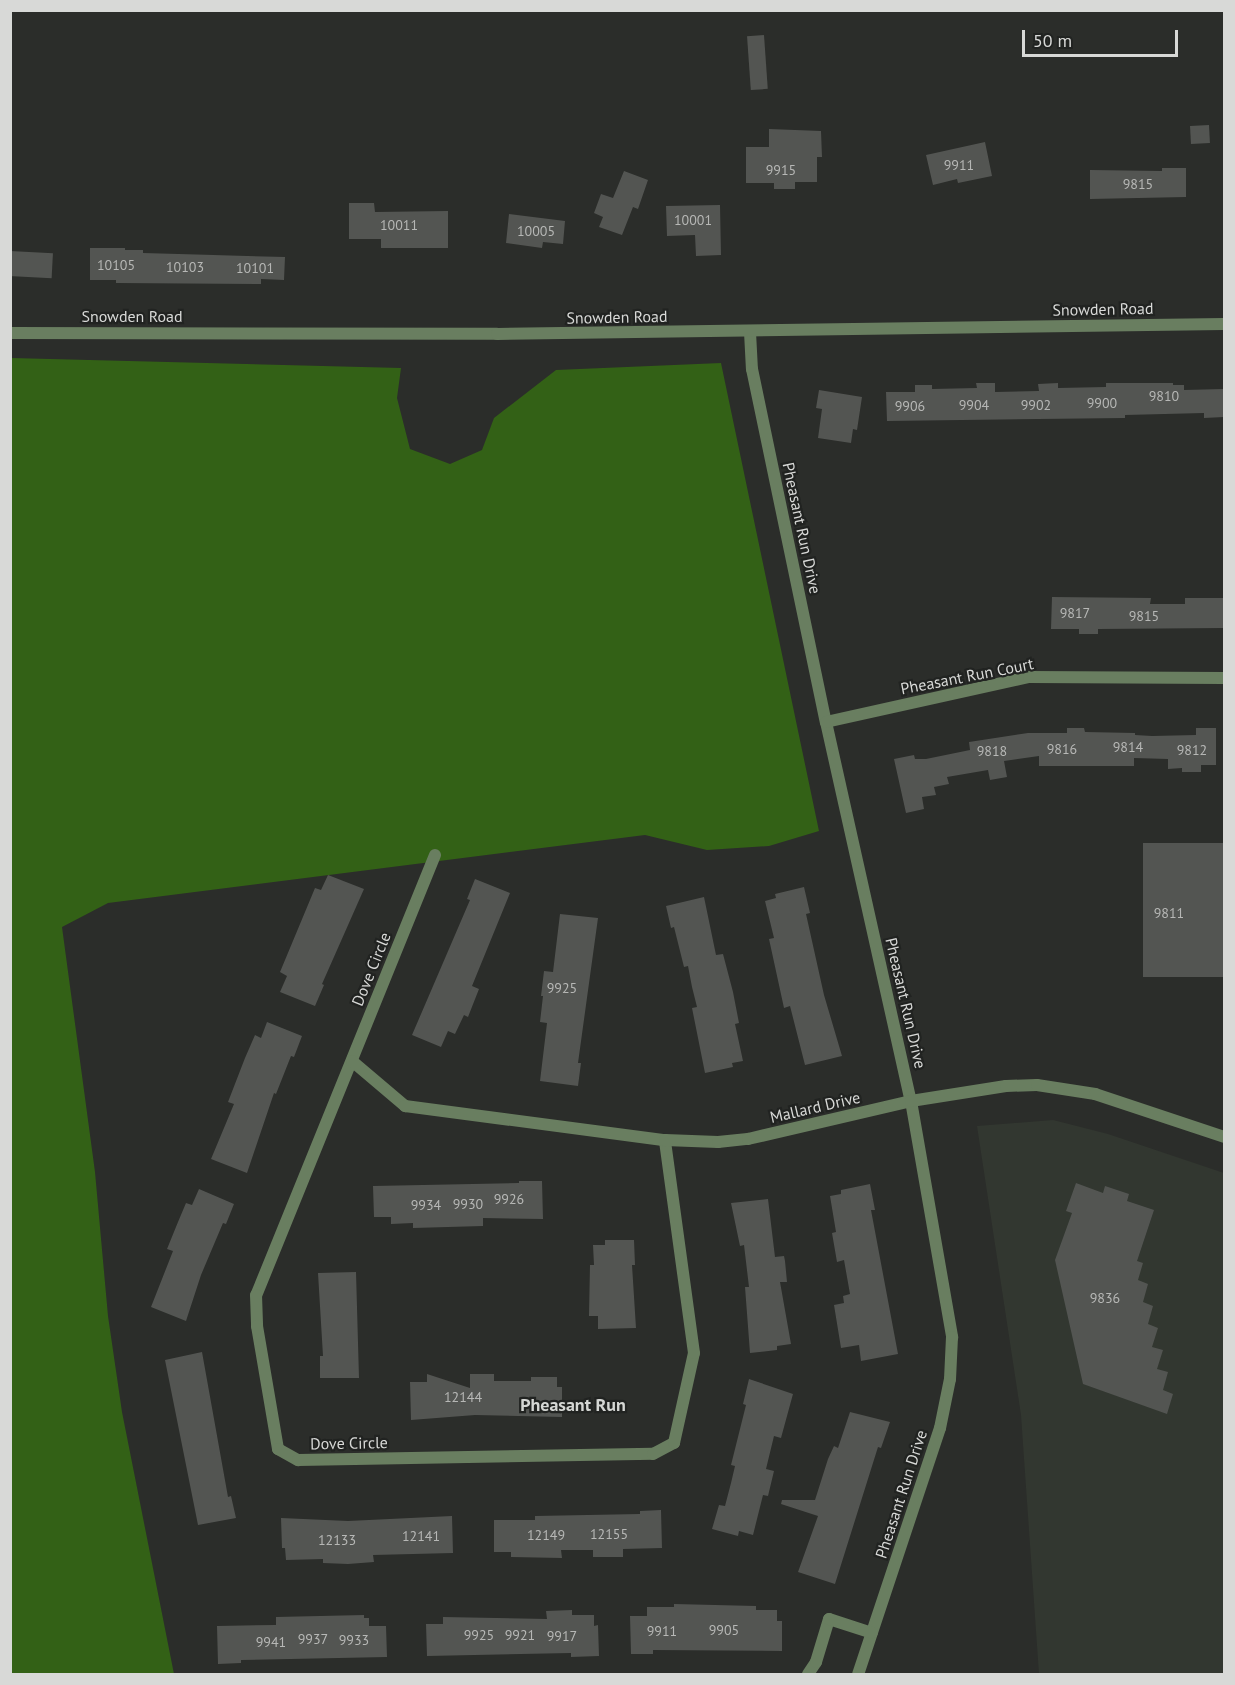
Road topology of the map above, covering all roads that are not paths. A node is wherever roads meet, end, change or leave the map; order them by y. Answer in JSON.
{"nodes":[{"id":1,"x":1224,"y":324,"type":"edge"},
{"id":2,"x":750,"y":332,"type":"junction"},
{"id":3,"x":10,"y":333,"type":"edge"},
{"id":4,"x":1224,"y":678,"type":"edge"},
{"id":5,"x":826,"y":722,"type":"junction"},
{"id":6,"x":435,"y":855,"type":"dead end"},
{"id":7,"x":352,"y":1061,"type":"junction"},
{"id":8,"x":911,"y":1101,"type":"junction"},
{"id":9,"x":1224,"y":1137,"type":"edge"},
{"id":10,"x":665,"y":1140,"type":"junction"},
{"id":11,"x":872,"y":1633,"type":"junction"},
{"id":12,"x":808,"y":1674,"type":"edge"},
{"id":13,"x":858,"y":1674,"type":"edge"}],
"edges":[{"from":1,"to":2,"type":"street","name":"Snowden Road"},
{"from":2,"to":3,"type":"street","name":"Snowden Road"},
{"from":2,"to":5,"type":"street","name":"Pheasant Run Drive"},
{"from":4,"to":5,"type":"street","name":"Pheasant Run Court"},
{"from":5,"to":8,"type":"street","name":"Pheasant Run Drive"},
{"from":6,"to":7,"type":"street","name":"Dove Circle"},
{"from":7,"to":10,"type":"street","name":"Mallard Drive"},
{"from":7,"to":10,"type":"street","name":"Dove Circle"},
{"from":8,"to":9,"type":"street","name":"Mallard Drive"},
{"from":8,"to":10,"type":"street","name":"Mallard Drive"},
{"from":8,"to":11,"type":"street","name":"Pheasant Run Drive"},
{"from":11,"to":12,"type":"street"},
{"from":11,"to":13,"type":"street","name":"Pheasant Run Drive"}]}
